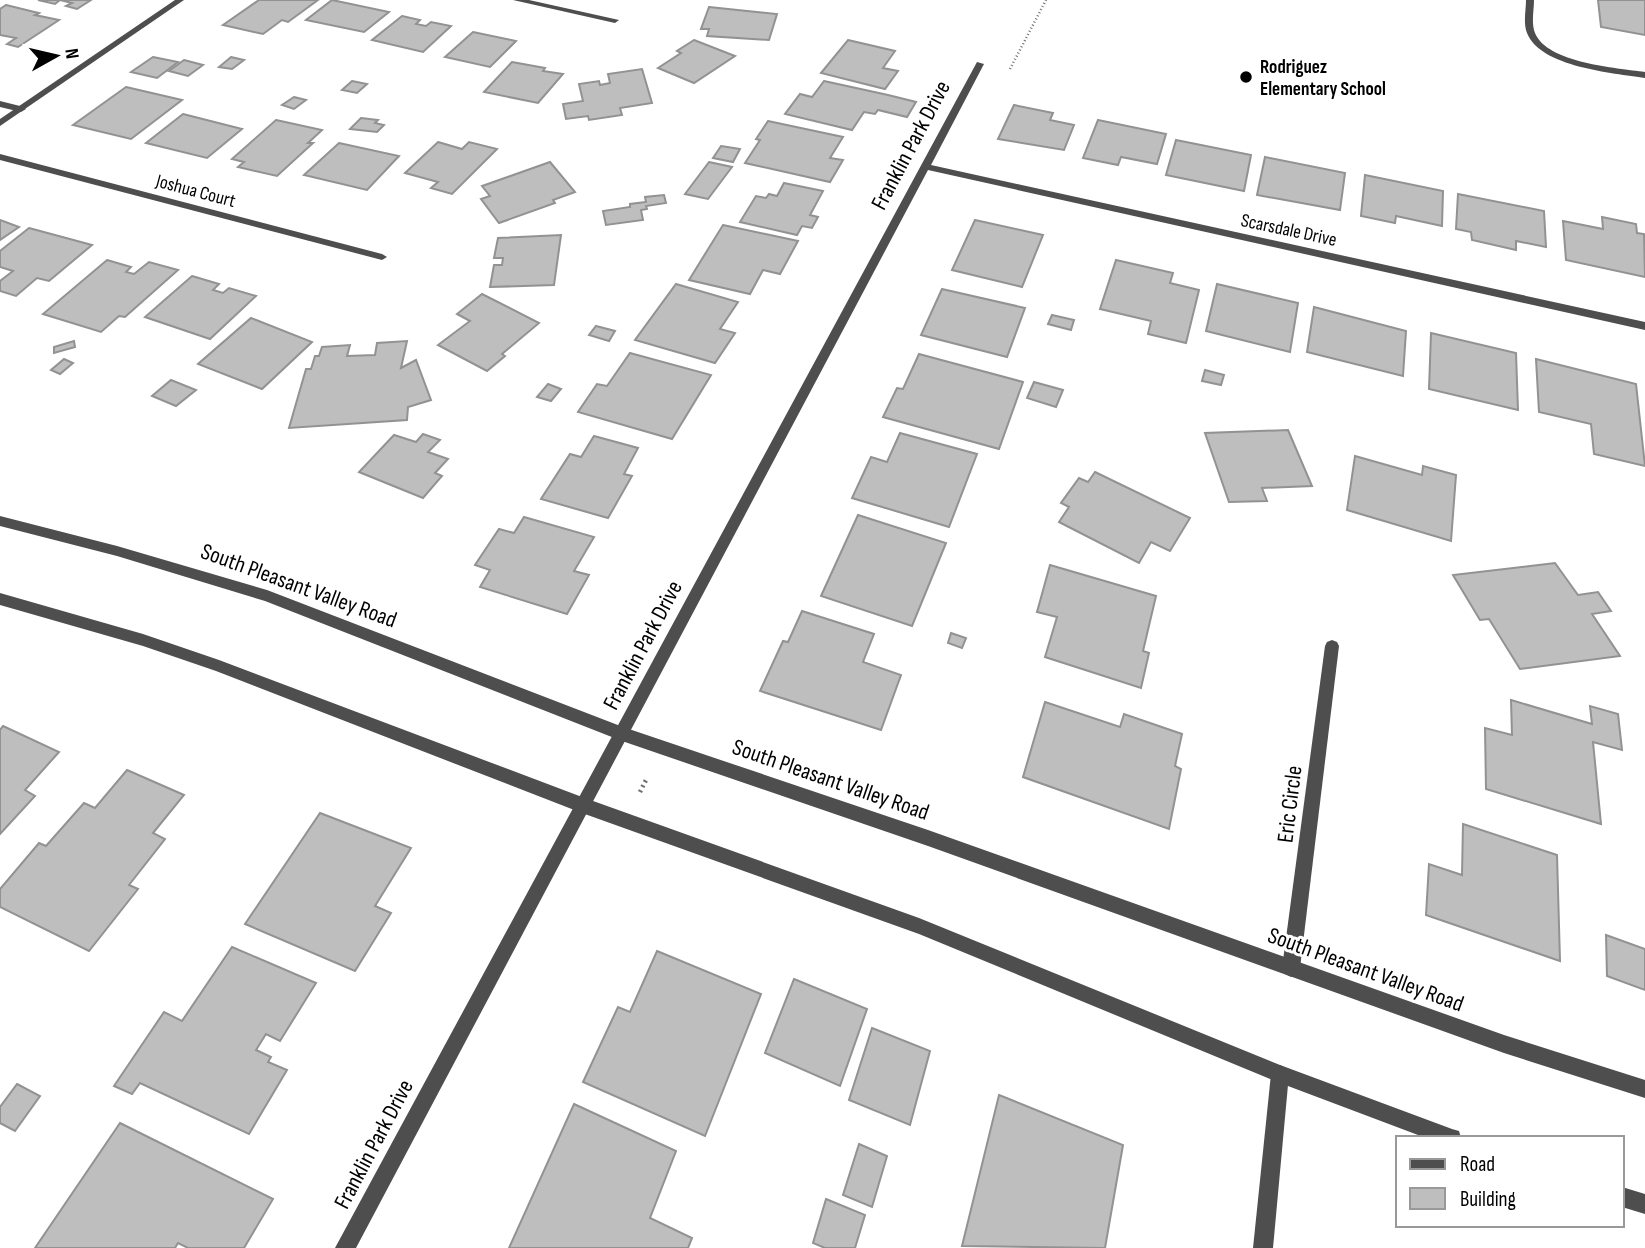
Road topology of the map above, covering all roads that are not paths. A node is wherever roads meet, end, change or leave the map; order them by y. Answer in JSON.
{"nodes":[{"id":1,"x":180,"y":0,"type":"edge"},
{"id":2,"x":516,"y":0,"type":"edge"},
{"id":3,"x":1530,"y":0,"type":"edge"},
{"id":4,"x":615,"y":19,"type":"dead end"},
{"id":5,"x":980,"y":64,"type":"dead end"},
{"id":6,"x":1645,"y":75,"type":"edge"},
{"id":7,"x":0,"y":104,"type":"edge"},
{"id":8,"x":21,"y":109,"type":"junction"},
{"id":9,"x":0,"y":123,"type":"edge"},
{"id":10,"x":0,"y":157,"type":"edge"},
{"id":11,"x":926,"y":167,"type":"junction"},
{"id":12,"x":382,"y":257,"type":"dead end"},
{"id":13,"x":1645,"y":326,"type":"edge"},
{"id":14,"x":0,"y":521,"type":"edge"},
{"id":15,"x":0,"y":599,"type":"edge"},
{"id":16,"x":1332,"y":646,"type":"dead end"},
{"id":17,"x":622,"y":734,"type":"junction"},
{"id":18,"x":582,"y":805,"type":"junction"},
{"id":19,"x":1291,"y":968,"type":"junction"},
{"id":20,"x":1280,"y":1074,"type":"junction"},
{"id":21,"x":1645,"y":1089,"type":"edge"},
{"id":22,"x":1447,"y":1136,"type":"edge"},
{"id":23,"x":1624,"y":1198,"type":"edge"},
{"id":24,"x":1645,"y":1204,"type":"edge"},
{"id":25,"x":345,"y":1248,"type":"edge"},
{"id":26,"x":1263,"y":1248,"type":"edge"}],
"edges":[{"from":1,"to":8,"type":"street"},
{"from":2,"to":4,"type":"street"},
{"from":3,"to":6,"type":"street"},
{"from":5,"to":11,"type":"street","name":"Franklin Park Drive"},
{"from":7,"to":8,"type":"street"},
{"from":8,"to":9,"type":"street"},
{"from":10,"to":12,"type":"street","name":"Joshua Court"},
{"from":11,"to":13,"type":"street","name":"Scarsdale Drive"},
{"from":11,"to":17,"type":"street","name":"Franklin Park Drive"},
{"from":14,"to":17,"type":"street","name":"South Pleasant Valley Road"},
{"from":15,"to":18,"type":"street"},
{"from":16,"to":19,"type":"street","name":"Eric Circle"},
{"from":17,"to":18,"type":"street","name":"Franklin Park Drive"},
{"from":17,"to":19,"type":"street","name":"South Pleasant Valley Road"},
{"from":18,"to":20,"type":"street"},
{"from":18,"to":25,"type":"street","name":"Franklin Park Drive"},
{"from":19,"to":21,"type":"street","name":"South Pleasant Valley Road"},
{"from":20,"to":22,"type":"street"},
{"from":20,"to":26,"type":"street"},
{"from":23,"to":24,"type":"street"}]}
